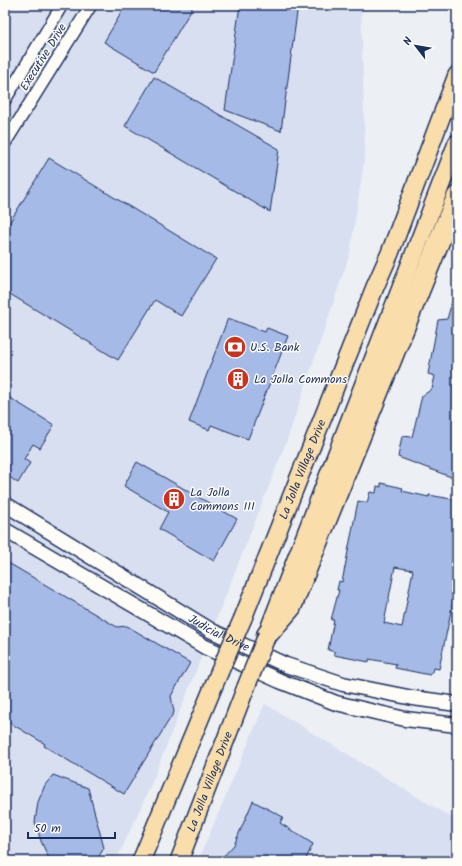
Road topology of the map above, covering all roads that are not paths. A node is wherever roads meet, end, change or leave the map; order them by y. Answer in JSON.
{"nodes":[{"id":1,"x":62,"y":5,"type":"edge"},
{"id":2,"x":91,"y":5,"type":"edge"},
{"id":3,"x":457,"y":75,"type":"edge"},
{"id":4,"x":5,"y":100,"type":"edge"},
{"id":5,"x":5,"y":143,"type":"edge"},
{"id":6,"x":457,"y":143,"type":"edge"},
{"id":7,"x":457,"y":197,"type":"edge"},
{"id":8,"x":5,"y":504,"type":"edge"},
{"id":9,"x":5,"y":530,"type":"edge"},
{"id":10,"x":267,"y":636,"type":"junction"},
{"id":11,"x":457,"y":704,"type":"edge"},
{"id":12,"x":457,"y":724,"type":"edge"},
{"id":13,"x":141,"y":861,"type":"edge"},
{"id":14,"x":179,"y":861,"type":"edge"}],
"edges":[{"from":1,"to":4,"type":"street","name":"Executive Drive"},
{"from":2,"to":5,"type":"street","name":"Executive Drive"},
{"from":3,"to":13,"type":"main road","name":"La Jolla Village Drive","bridge":true},
{"from":6,"to":10,"type":"main road","name":"La Jolla Village Drive"},
{"from":7,"to":10,"type":"highway"},
{"from":8,"to":11,"type":"street","name":"Judicial Drive"},
{"from":9,"to":12,"type":"street","name":"Judicial Drive"},
{"from":10,"to":14,"type":"main road","name":"La Jolla Village Drive","bridge":true}]}
